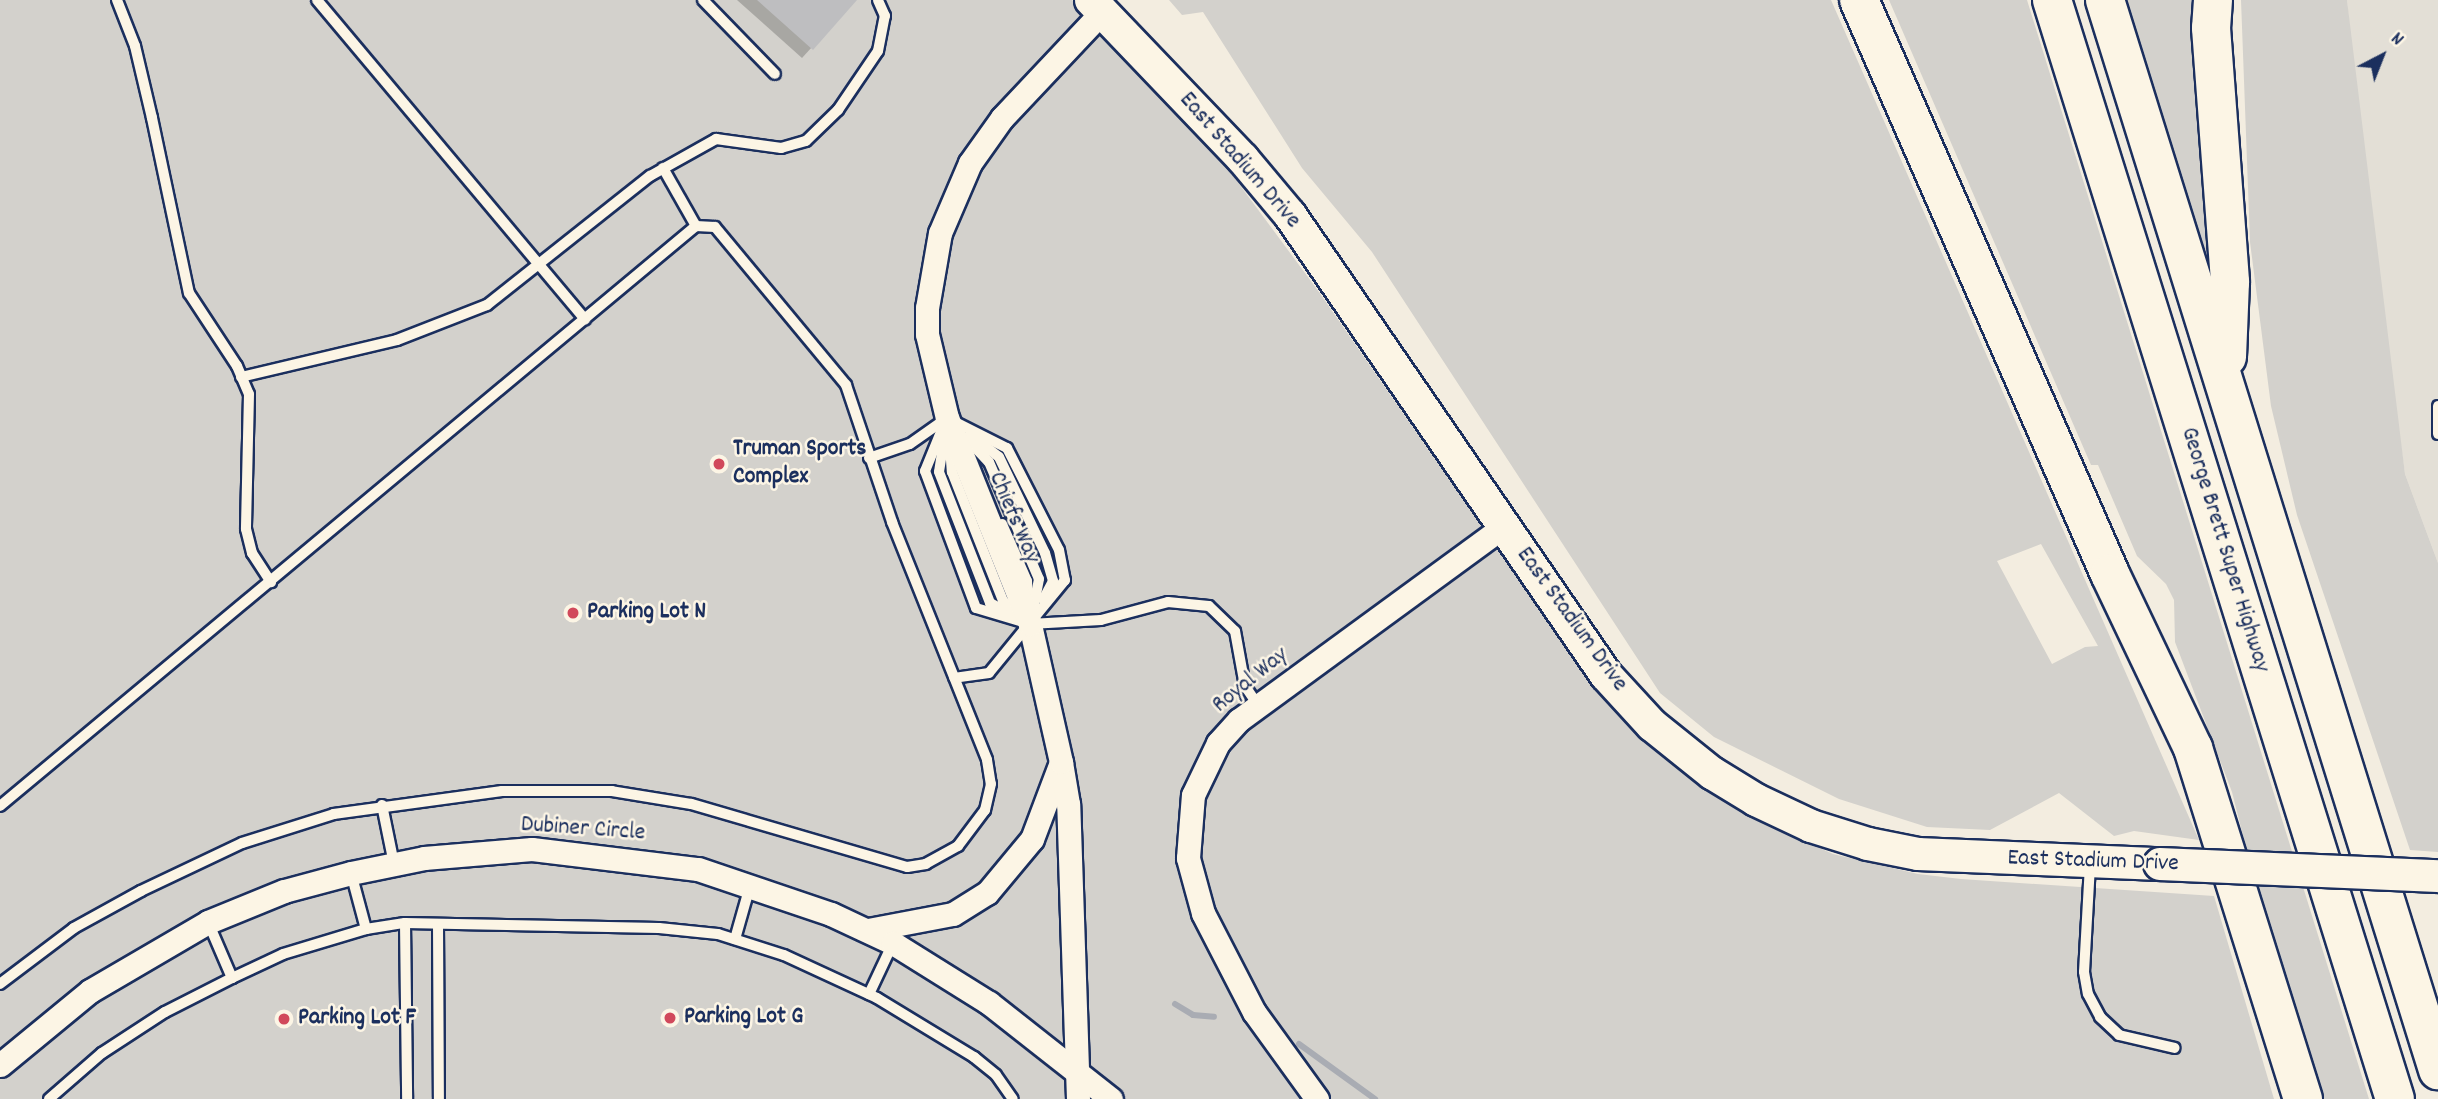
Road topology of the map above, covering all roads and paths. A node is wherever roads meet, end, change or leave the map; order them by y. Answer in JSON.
{"nodes":[{"id":1,"x":117,"y":0,"type":"edge"},
{"id":2,"x":317,"y":0,"type":"edge"},
{"id":3,"x":703,"y":0,"type":"edge"},
{"id":4,"x":878,"y":0,"type":"edge"},
{"id":5,"x":1859,"y":0,"type":"edge"},
{"id":6,"x":2052,"y":0,"type":"edge"},
{"id":7,"x":2105,"y":0,"type":"edge"},
{"id":8,"x":2213,"y":0,"type":"edge"},
{"id":9,"x":1097,"y":6,"type":"edge"},
{"id":10,"x":775,"y":74,"type":"dead end"},
{"id":11,"x":663,"y":168,"type":"junction"},
{"id":12,"x":696,"y":226,"type":"junction"},
{"id":13,"x":539,"y":265,"type":"junction"},
{"id":14,"x":585,"y":319,"type":"junction"},
{"id":15,"x":241,"y":377,"type":"junction"},
{"id":16,"x":2225,"y":383,"type":"junction"},
{"id":17,"x":2438,"y":406,"type":"edge"},
{"id":18,"x":947,"y":418,"type":"junction"},
{"id":19,"x":2438,"y":434,"type":"edge"},
{"id":20,"x":869,"y":458,"type":"junction"},
{"id":21,"x":1504,"y":526,"type":"junction"},
{"id":22,"x":271,"y":582,"type":"junction"},
{"id":23,"x":1030,"y":624,"type":"junction"},
{"id":24,"x":954,"y":678,"type":"junction"},
{"id":25,"x":1258,"y":705,"type":"junction"},
{"id":26,"x":1061,"y":762,"type":"junction"},
{"id":27,"x":0,"y":806,"type":"edge"},
{"id":28,"x":382,"y":806,"type":"junction"},
{"id":29,"x":2090,"y":862,"type":"junction"},
{"id":30,"x":394,"y":864,"type":"junction"},
{"id":31,"x":351,"y":873,"type":"junction"},
{"id":32,"x":2438,"y":876,"type":"edge"},
{"id":33,"x":751,"y":884,"type":"junction"},
{"id":34,"x":208,"y":922,"type":"junction"},
{"id":35,"x":405,"y":923,"type":"junction"},
{"id":36,"x":438,"y":924,"type":"junction"},
{"id":37,"x":366,"y":929,"type":"junction"},
{"id":38,"x":868,"y":930,"type":"junction"},
{"id":39,"x":735,"y":940,"type":"junction"},
{"id":40,"x":893,"y":943,"type":"junction"},
{"id":41,"x":232,"y":978,"type":"junction"},
{"id":42,"x":0,"y":984,"type":"edge"},
{"id":43,"x":869,"y":994,"type":"junction"},
{"id":44,"x":2175,"y":1048,"type":"dead end"},
{"id":45,"x":0,"y":1065,"type":"edge"},
{"id":46,"x":2438,"y":1070,"type":"edge"},
{"id":47,"x":1077,"y":1073,"type":"junction"},
{"id":48,"x":49,"y":1099,"type":"edge"},
{"id":49,"x":407,"y":1099,"type":"edge"},
{"id":50,"x":439,"y":1099,"type":"edge"},
{"id":51,"x":1013,"y":1099,"type":"edge"},
{"id":52,"x":1078,"y":1099,"type":"edge"},
{"id":53,"x":1111,"y":1099,"type":"edge"},
{"id":54,"x":1317,"y":1099,"type":"edge"},
{"id":55,"x":2303,"y":1099,"type":"edge"},
{"id":56,"x":2395,"y":1099,"type":"edge"}],
"edges":[{"from":1,"to":15,"type":"lane"},
{"from":2,"to":13,"type":"lane"},
{"from":3,"to":10,"type":"lane"},
{"from":4,"to":11,"type":"lane"},
{"from":5,"to":55,"type":"highway"},
{"from":6,"to":56,"type":"highway","name":"George Brett Super Highway"},
{"from":7,"to":16,"type":"highway","name":"George Brett Super Highway"},
{"from":8,"to":16,"type":"highway"},
{"from":9,"to":18,"type":"street","name":"Chiefs Way"},
{"from":9,"to":21,"type":"main road","name":"East Stadium Drive"},
{"from":11,"to":12,"type":"lane"},
{"from":11,"to":13,"type":"lane"},
{"from":12,"to":14,"type":"lane"},
{"from":12,"to":20,"type":"lane"},
{"from":13,"to":14,"type":"lane"},
{"from":13,"to":15,"type":"lane"},
{"from":14,"to":22,"type":"lane"},
{"from":15,"to":22,"type":"lane"},
{"from":16,"to":46,"type":"highway","name":"George Brett Super Highway"},
{"from":17,"to":19,"type":"lane"},
{"from":18,"to":20,"type":"lane"},
{"from":18,"to":23,"type":"street","name":"Chiefs Way"},
{"from":18,"to":23,"type":"lane"},
{"from":18,"to":23,"type":"lane"},
{"from":20,"to":24,"type":"lane"},
{"from":21,"to":25,"type":"street","name":"Royal Way"},
{"from":21,"to":29,"type":"main road","name":"East Stadium Drive"},
{"from":22,"to":27,"type":"lane"},
{"from":23,"to":24,"type":"lane"},
{"from":23,"to":25,"type":"lane"},
{"from":23,"to":26,"type":"street","name":"Chiefs Way"},
{"from":24,"to":28,"type":"lane"},
{"from":25,"to":54,"type":"street","name":"Royal Way"},
{"from":26,"to":38,"type":"street"},
{"from":26,"to":47,"type":"street","name":"Chiefs Way"},
{"from":28,"to":30,"type":"lane"},
{"from":28,"to":42,"type":"lane"},
{"from":29,"to":32,"type":"main road","name":"East Stadium Drive","bridge":true},
{"from":29,"to":44,"type":"lane"},
{"from":30,"to":31,"type":"street","name":"Dubiner Circle"},
{"from":30,"to":33,"type":"street","name":"Dubiner Circle"},
{"from":31,"to":34,"type":"street","name":"Dubiner Circle"},
{"from":31,"to":37,"type":"lane"},
{"from":33,"to":38,"type":"street","name":"Dubiner Circle"},
{"from":33,"to":39,"type":"lane"},
{"from":34,"to":41,"type":"lane"},
{"from":34,"to":45,"type":"street","name":"Dubiner Circle"},
{"from":35,"to":36,"type":"lane"},
{"from":35,"to":37,"type":"lane"},
{"from":35,"to":49,"type":"lane"},
{"from":36,"to":39,"type":"lane"},
{"from":36,"to":50,"type":"lane"},
{"from":37,"to":41,"type":"lane"},
{"from":38,"to":40,"type":"street","name":"Dubiner Circle"},
{"from":39,"to":43,"type":"lane"},
{"from":40,"to":43,"type":"lane"},
{"from":40,"to":47,"type":"street","name":"Dubiner Circle"},
{"from":41,"to":48,"type":"lane"},
{"from":43,"to":51,"type":"lane"},
{"from":47,"to":52,"type":"street","name":"Chiefs Way"},
{"from":47,"to":53,"type":"street","name":"Dubiner Circle"}]}
